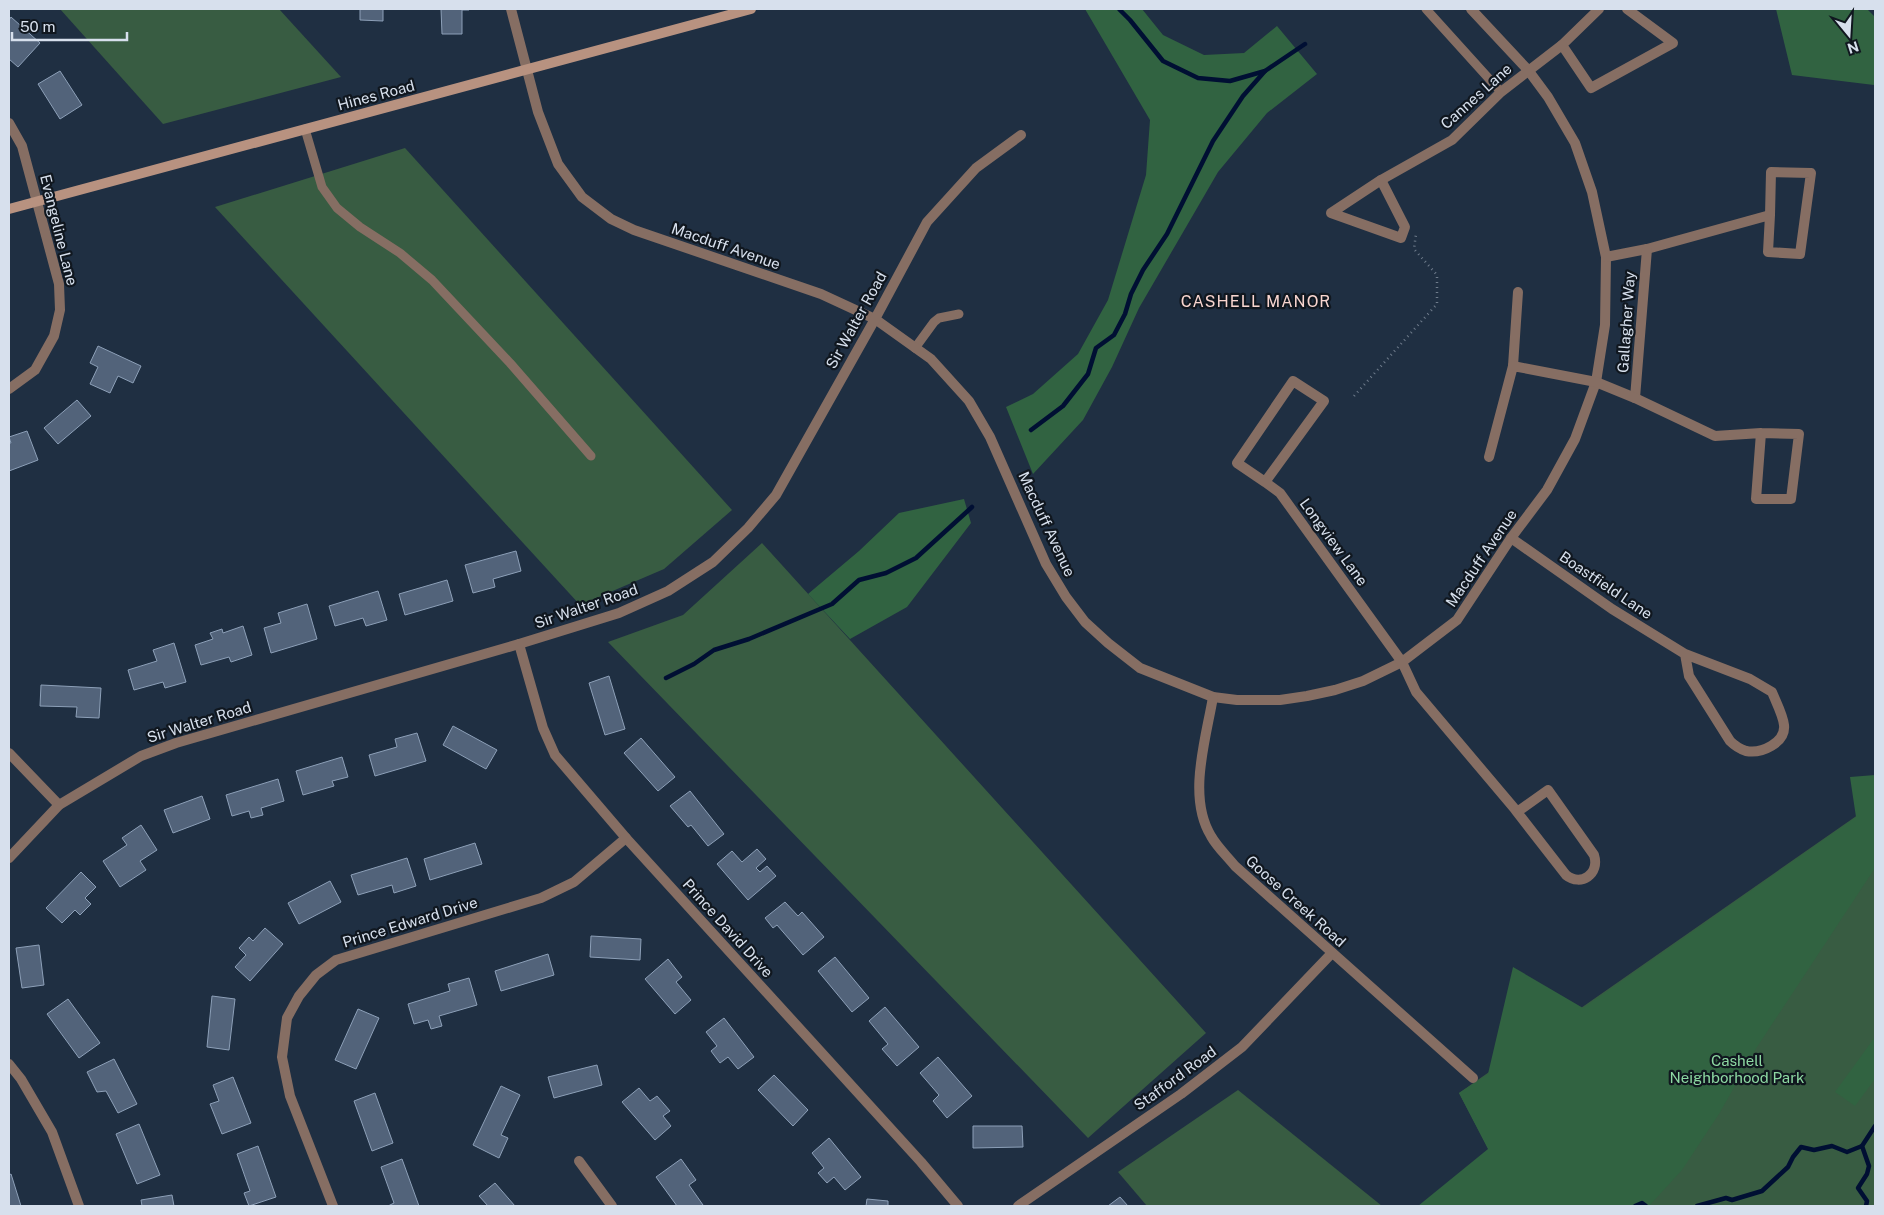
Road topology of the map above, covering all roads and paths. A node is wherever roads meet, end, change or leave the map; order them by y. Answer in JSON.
{"nodes":[{"id":1,"x":511,"y":9,"type":"edge"},
{"id":2,"x":751,"y":9,"type":"edge"},
{"id":3,"x":1426,"y":9,"type":"edge"},
{"id":4,"x":1471,"y":9,"type":"edge"},
{"id":5,"x":1599,"y":9,"type":"edge"},
{"id":6,"x":1626,"y":9,"type":"edge"},
{"id":7,"x":1562,"y":45,"type":"junction"},
{"id":8,"x":528,"y":70,"type":"junction"},
{"id":9,"x":1528,"y":70,"type":"junction"},
{"id":10,"x":1501,"y":92,"type":"junction"},
{"id":11,"x":9,"y":123,"type":"edge"},
{"id":12,"x":305,"y":129,"type":"junction"},
{"id":13,"x":1021,"y":134,"type":"dead end"},
{"id":14,"x":1381,"y":180,"type":"junction"},
{"id":15,"x":37,"y":201,"type":"junction"},
{"id":16,"x":9,"y":209,"type":"edge"},
{"id":17,"x":1770,"y":215,"type":"junction"},
{"id":18,"x":1414,"y":228,"type":"dead end"},
{"id":19,"x":1646,"y":249,"type":"junction"},
{"id":20,"x":1606,"y":257,"type":"junction"},
{"id":21,"x":1518,"y":292,"type":"dead end"},
{"id":22,"x":960,"y":314,"type":"dead end"},
{"id":23,"x":875,"y":319,"type":"junction"},
{"id":24,"x":915,"y":348,"type":"junction"},
{"id":25,"x":1513,"y":366,"type":"junction"},
{"id":26,"x":1596,"y":382,"type":"junction"},
{"id":27,"x":9,"y":389,"type":"edge"},
{"id":28,"x":1354,"y":396,"type":"dead end"},
{"id":29,"x":1635,"y":398,"type":"junction"},
{"id":30,"x":1761,"y":433,"type":"junction"},
{"id":31,"x":591,"y":456,"type":"dead end"},
{"id":32,"x":1489,"y":457,"type":"dead end"},
{"id":33,"x":1265,"y":482,"type":"junction"},
{"id":34,"x":1511,"y":538,"type":"junction"},
{"id":35,"x":520,"y":644,"type":"junction"},
{"id":36,"x":1685,"y":654,"type":"junction"},
{"id":37,"x":1402,"y":662,"type":"junction"},
{"id":38,"x":1213,"y":697,"type":"junction"},
{"id":39,"x":9,"y":753,"type":"edge"},
{"id":40,"x":59,"y":805,"type":"junction"},
{"id":41,"x":1517,"y":812,"type":"junction"},
{"id":42,"x":626,"y":838,"type":"junction"},
{"id":43,"x":9,"y":858,"type":"edge"},
{"id":44,"x":1332,"y":953,"type":"junction"},
{"id":45,"x":9,"y":1064,"type":"edge"},
{"id":46,"x":1473,"y":1078,"type":"dead end"},
{"id":47,"x":579,"y":1161,"type":"dead end"},
{"id":48,"x":79,"y":1206,"type":"edge"},
{"id":49,"x":333,"y":1206,"type":"edge"},
{"id":50,"x":612,"y":1206,"type":"edge"},
{"id":51,"x":958,"y":1206,"type":"edge"},
{"id":52,"x":1018,"y":1206,"type":"edge"}],
"edges":[{"from":1,"to":8,"type":"street","name":"Macduff Avenue"},
{"from":2,"to":8,"type":"street","name":"Hines Road"},
{"from":3,"to":10,"type":"lane"},
{"from":4,"to":9,"type":"street","name":"Macduff Avenue"},
{"from":5,"to":7,"type":"street","name":"Cannes Lane"},
{"from":6,"to":7,"type":"street"},
{"from":7,"to":9,"type":"street","name":"Cannes Lane"},
{"from":8,"to":12,"type":"street","name":"Hines Road"},
{"from":8,"to":23,"type":"street","name":"Macduff Avenue"},
{"from":9,"to":10,"type":"street","name":"Cannes Lane"},
{"from":9,"to":20,"type":"street","name":"Macduff Avenue"},
{"from":10,"to":14,"type":"street","name":"Cannes Lane"},
{"from":11,"to":15,"type":"street","name":"Evangeline Lane"},
{"from":12,"to":15,"type":"street","name":"Hines Road"},
{"from":12,"to":31,"type":"lane"},
{"from":13,"to":23,"type":"street","name":"Sir Walter Road"},
{"from":14,"to":14,"type":"street","name":"Cannes Lane"},
{"from":15,"to":16,"type":"street","name":"Hines Road"},
{"from":15,"to":27,"type":"street","name":"Evangeline Lane"},
{"from":17,"to":17,"type":"street"},
{"from":17,"to":19,"type":"street","name":"Gallagher Way"},
{"from":18,"to":28,"type":"path"},
{"from":19,"to":20,"type":"street","name":"Gallagher Way"},
{"from":19,"to":29,"type":"street","name":"Gallagher Way"},
{"from":20,"to":26,"type":"street","name":"Macduff Avenue"},
{"from":21,"to":25,"type":"street"},
{"from":22,"to":24,"type":"lane"},
{"from":23,"to":24,"type":"street","name":"Macduff Avenue"},
{"from":23,"to":35,"type":"street","name":"Sir Walter Road"},
{"from":24,"to":38,"type":"street","name":"Macduff Avenue"},
{"from":25,"to":26,"type":"street","name":"Gallagher Way"},
{"from":25,"to":32,"type":"street"},
{"from":26,"to":29,"type":"street","name":"Gallagher Way"},
{"from":26,"to":34,"type":"street","name":"Macduff Avenue"},
{"from":29,"to":30,"type":"street","name":"Gallagher Way"},
{"from":30,"to":30,"type":"street","name":"Gallagher Way"},
{"from":33,"to":33,"type":"street","name":"Longview Lane"},
{"from":33,"to":37,"type":"street","name":"Longview Lane"},
{"from":34,"to":36,"type":"street","name":"Boastfield Lane"},
{"from":34,"to":37,"type":"street","name":"Macduff Avenue"},
{"from":35,"to":40,"type":"street","name":"Sir Walter Road"},
{"from":35,"to":42,"type":"street","name":"Prince David Drive"},
{"from":36,"to":36,"type":"street","name":"Boastfield Lane"},
{"from":37,"to":38,"type":"street","name":"Macduff Avenue"},
{"from":37,"to":41,"type":"street","name":"Longview Lane"},
{"from":38,"to":44,"type":"street","name":"Goose Creek Road"},
{"from":39,"to":40,"type":"street"},
{"from":40,"to":43,"type":"street","name":"Sir Walter Road"},
{"from":41,"to":41,"type":"street","name":"Longview Lane"},
{"from":42,"to":49,"type":"street","name":"Prince Edward Drive"},
{"from":42,"to":51,"type":"street","name":"Prince David Drive"},
{"from":44,"to":46,"type":"street","name":"Goose Creek Road"},
{"from":44,"to":52,"type":"street","name":"Stafford Road"},
{"from":45,"to":48,"type":"street"},
{"from":47,"to":50,"type":"street"}]}
